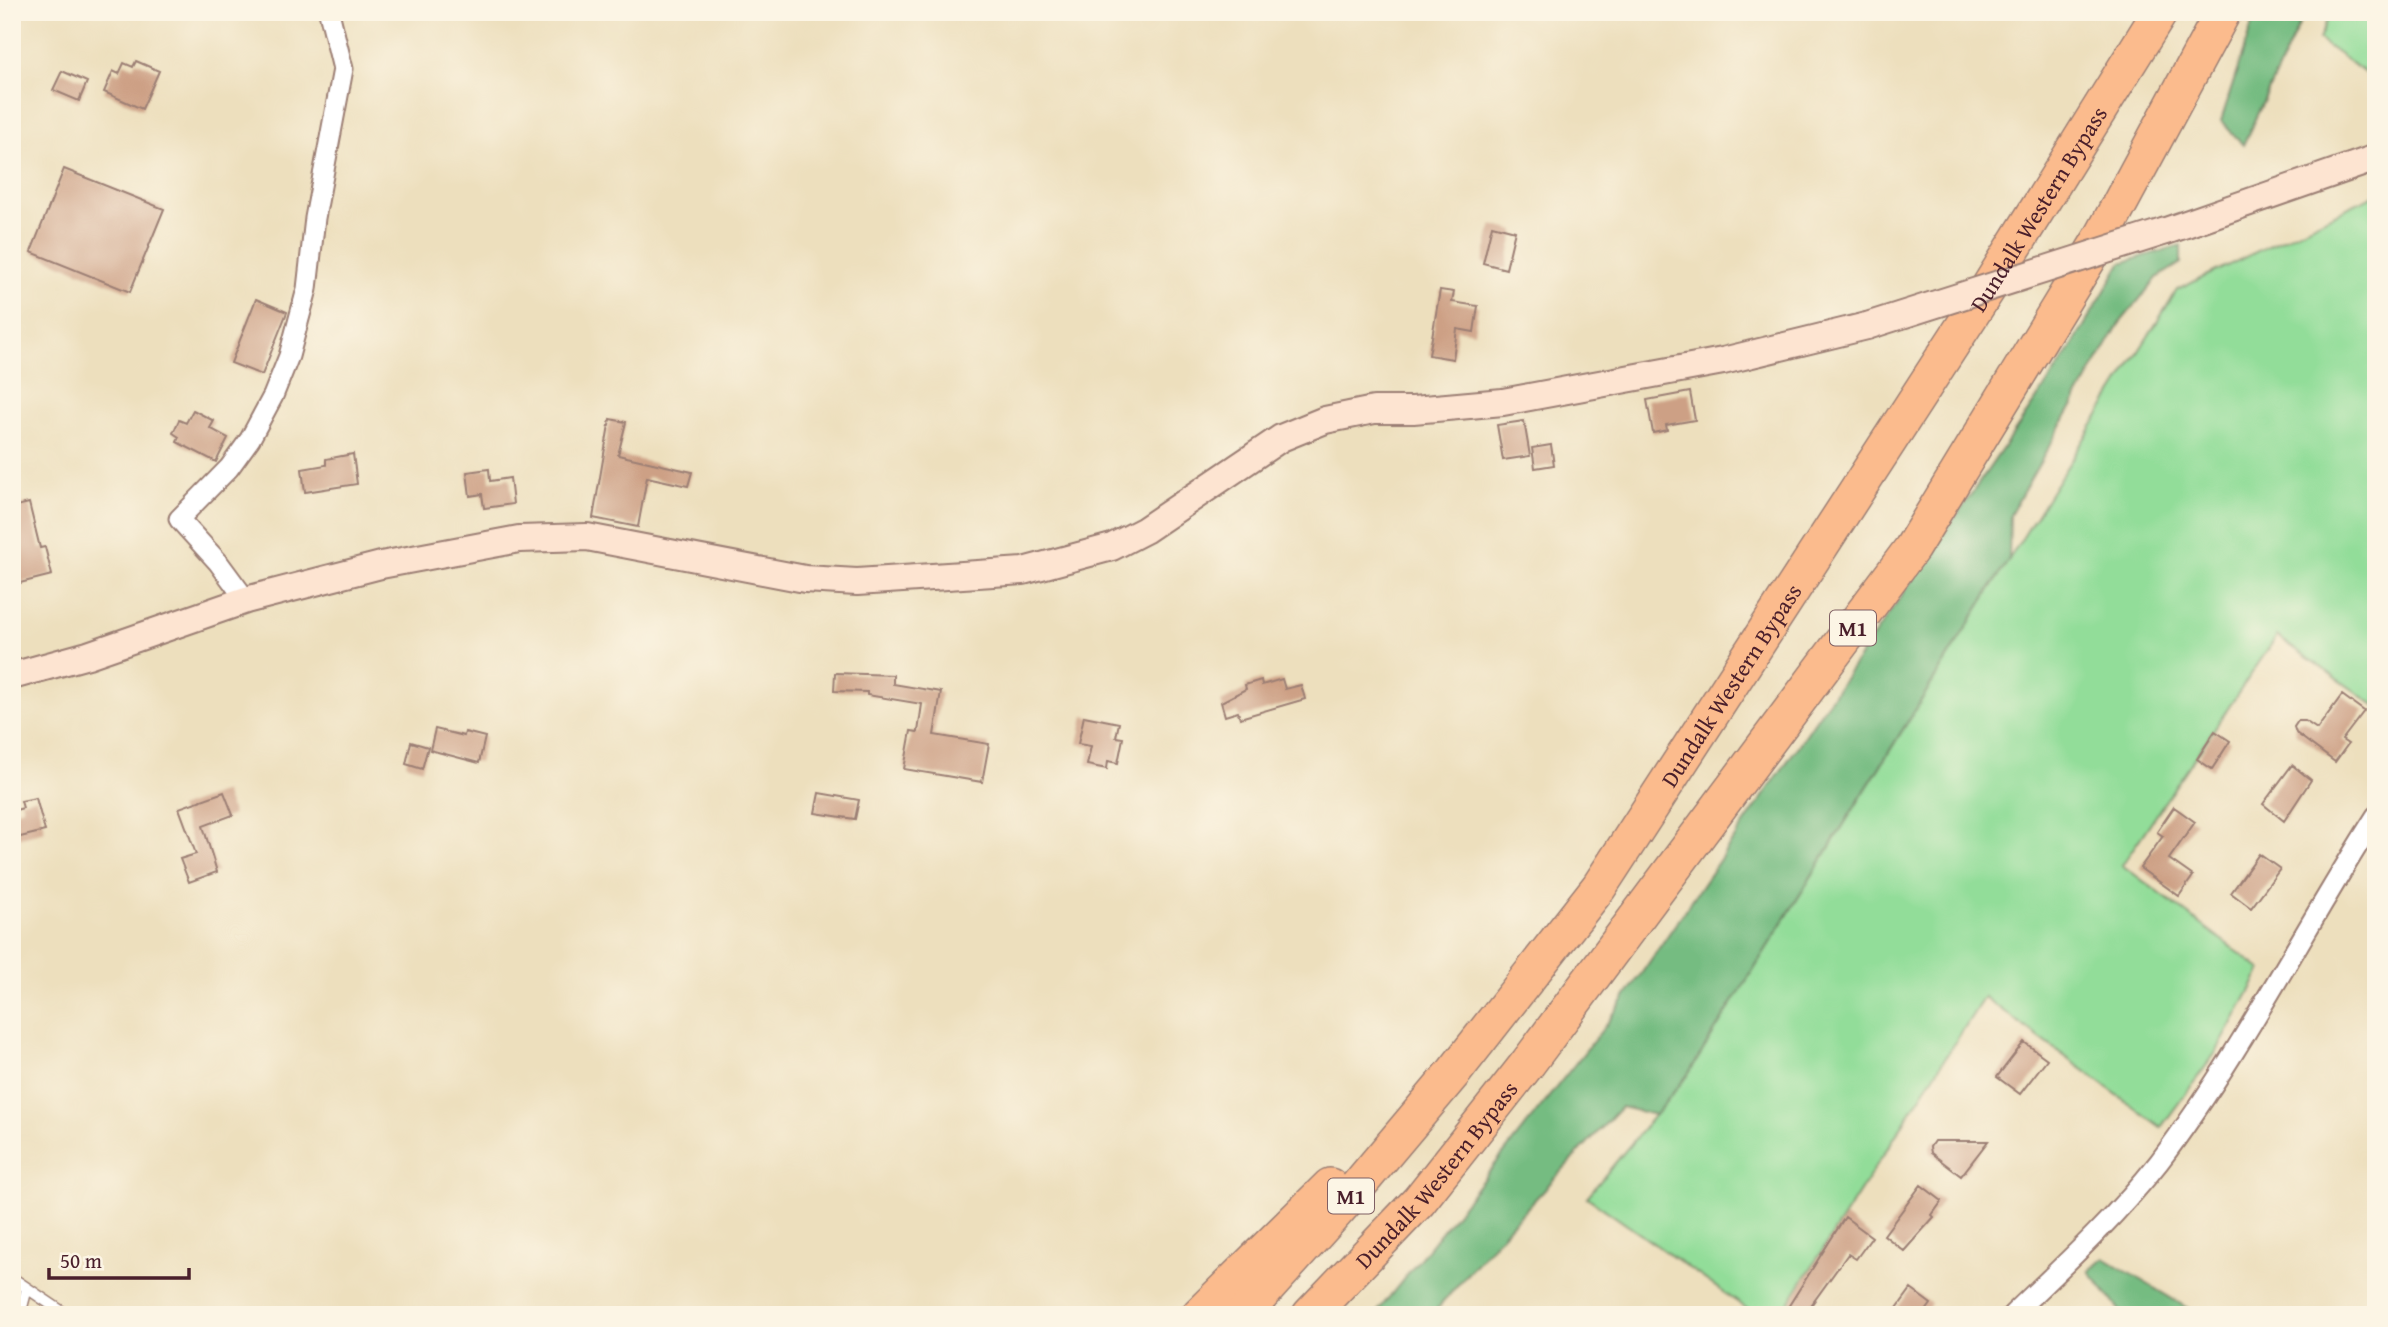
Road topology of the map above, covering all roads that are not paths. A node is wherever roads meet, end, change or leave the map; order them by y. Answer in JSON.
{"nodes":[{"id":1,"x":330,"y":12,"type":"edge"},
{"id":2,"x":2160,"y":12,"type":"edge"},
{"id":3,"x":2223,"y":12,"type":"edge"},
{"id":4,"x":2376,"y":158,"type":"edge"},
{"id":5,"x":246,"y":600,"type":"junction"},
{"id":6,"x":12,"y":676,"type":"edge"},
{"id":7,"x":2376,"y":816,"type":"edge"},
{"id":8,"x":1454,"y":1072,"type":"junction"},
{"id":9,"x":1419,"y":1201,"type":"junction"},
{"id":10,"x":12,"y":1278,"type":"edge"},
{"id":11,"x":27,"y":1288,"type":"junction"},
{"id":12,"x":20,"y":1315,"type":"edge"},
{"id":13,"x":67,"y":1315,"type":"edge"},
{"id":14,"x":1199,"y":1315,"type":"edge"},
{"id":15,"x":1243,"y":1315,"type":"edge"},
{"id":16,"x":1310,"y":1315,"type":"edge"},
{"id":17,"x":1332,"y":1315,"type":"edge"},
{"id":18,"x":2012,"y":1315,"type":"edge"}],
"edges":[{"from":1,"to":5,"type":"street"},
{"from":2,"to":8,"type":"highway","name":"Dundalk Western Bypass","number":"M1"},
{"from":3,"to":9,"type":"highway","name":"Dundalk Western Bypass","number":"M1"},
{"from":4,"to":5,"type":"street","bridge":true},
{"from":5,"to":6,"type":"street"},
{"from":7,"to":18,"type":"street"},
{"from":8,"to":14,"type":"highway"},
{"from":8,"to":15,"type":"highway","name":"Dundalk Western Bypass","number":"M1"},
{"from":9,"to":16,"type":"highway","name":"Dundalk Western Bypass","number":"M1"},
{"from":9,"to":17,"type":"highway"},
{"from":10,"to":11,"type":"lane"},
{"from":11,"to":12,"type":"lane"},
{"from":11,"to":13,"type":"lane"}]}
